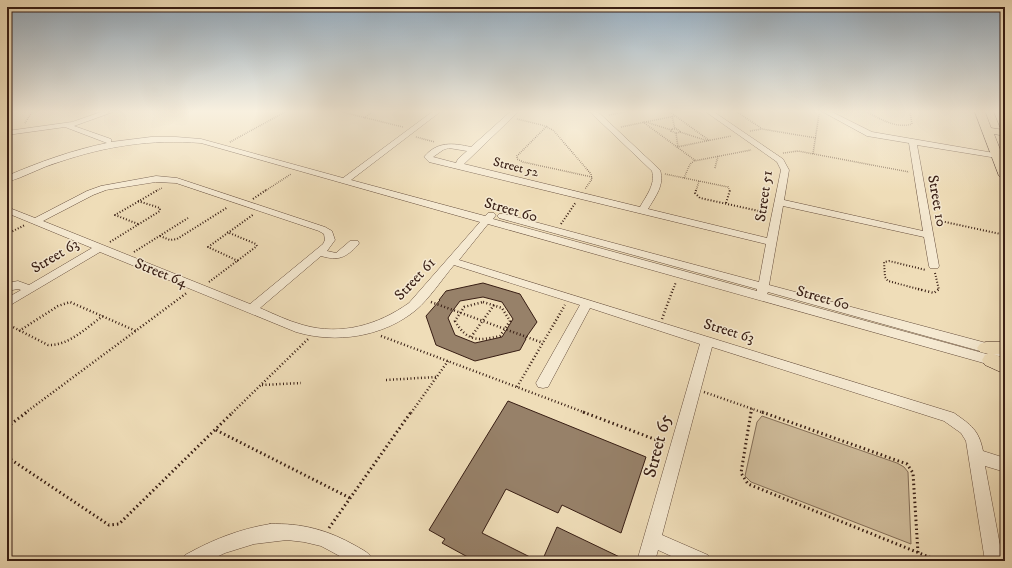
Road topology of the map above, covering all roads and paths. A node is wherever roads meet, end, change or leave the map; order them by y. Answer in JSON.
{"nodes":[{"id":1,"x":816,"y":138,"type":"edge"},
{"id":2,"x":104,"y":139,"type":"edge"},
{"id":3,"x":120,"y":139,"type":"edge"},
{"id":4,"x":153,"y":139,"type":"edge"},
{"id":5,"x":171,"y":139,"type":"edge"},
{"id":6,"x":215,"y":139,"type":"edge"},
{"id":7,"x":236,"y":139,"type":"edge"},
{"id":8,"x":396,"y":139,"type":"edge"},
{"id":9,"x":429,"y":139,"type":"edge"},
{"id":10,"x":486,"y":139,"type":"edge"},
{"id":11,"x":534,"y":139,"type":"edge"},
{"id":12,"x":561,"y":139,"type":"edge"},
{"id":13,"x":623,"y":139,"type":"edge"},
{"id":14,"x":666,"y":139,"type":"edge"},
{"id":15,"x":677,"y":139,"type":"edge"},
{"id":16,"x":701,"y":139,"type":"edge"},
{"id":17,"x":706,"y":139,"type":"edge"},
{"id":18,"x":720,"y":139,"type":"edge"},
{"id":19,"x":748,"y":139,"type":"edge"},
{"id":20,"x":899,"y":139,"type":"edge"},
{"id":21,"x":990,"y":139,"type":"edge"},
{"id":22,"x":108,"y":140,"type":"junction"},
{"id":23,"x":709,"y":141,"type":"junction"},
{"id":24,"x":913,"y":141,"type":"junction"},
{"id":25,"x":230,"y":142,"type":"junction"},
{"id":26,"x":448,"y":145,"type":"junction"},
{"id":27,"x":678,"y":147,"type":"junction"},
{"id":28,"x":762,"y":148,"type":"junction"},
{"id":29,"x":473,"y":150,"type":"junction"},
{"id":30,"x":813,"y":154,"type":"junction"},
{"id":31,"x":773,"y":155,"type":"junction"},
{"id":32,"x":718,"y":156,"type":"junction"},
{"id":33,"x":997,"y":156,"type":"junction"},
{"id":34,"x":696,"y":161,"type":"junction"},
{"id":35,"x":301,"y":168,"type":"junction"},
{"id":36,"x":466,"y":168,"type":"junction"},
{"id":37,"x":714,"y":168,"type":"dead end"},
{"id":38,"x":658,"y":172,"type":"junction"},
{"id":39,"x":7,"y":173,"type":"edge"},
{"id":40,"x":918,"y":174,"type":"junction"},
{"id":41,"x":344,"y":176,"type":"junction"},
{"id":42,"x":1005,"y":176,"type":"edge"},
{"id":43,"x":592,"y":178,"type":"junction"},
{"id":44,"x":684,"y":178,"type":"junction"},
{"id":45,"x":7,"y":179,"type":"edge"},
{"id":46,"x":175,"y":180,"type":"junction"},
{"id":47,"x":699,"y":181,"type":"junction"},
{"id":48,"x":580,"y":196,"type":"junction"},
{"id":49,"x":138,"y":201,"type":"junction"},
{"id":50,"x":241,"y":202,"type":"junction"},
{"id":51,"x":780,"y":202,"type":"junction"},
{"id":52,"x":726,"y":204,"type":"junction"},
{"id":53,"x":261,"y":209,"type":"junction"},
{"id":54,"x":7,"y":210,"type":"edge"},
{"id":55,"x":642,"y":211,"type":"junction"},
{"id":56,"x":777,"y":215,"type":"junction"},
{"id":57,"x":490,"y":216,"type":"junction"},
{"id":58,"x":188,"y":218,"type":"dead end"},
{"id":59,"x":926,"y":218,"type":"junction"},
{"id":60,"x":34,"y":221,"type":"junction"},
{"id":61,"x":139,"y":225,"type":"junction"},
{"id":62,"x":556,"y":231,"type":"junction"},
{"id":63,"x":227,"y":232,"type":"junction"},
{"id":64,"x":7,"y":234,"type":"edge"},
{"id":65,"x":929,"y":235,"type":"junction"},
{"id":66,"x":1005,"y":235,"type":"edge"},
{"id":67,"x":160,"y":236,"type":"junction"},
{"id":68,"x":772,"y":242,"type":"junction"},
{"id":69,"x":354,"y":243,"type":"dead end"},
{"id":70,"x":99,"y":248,"type":"junction"},
{"id":71,"x":319,"y":252,"type":"junction"},
{"id":72,"x":124,"y":258,"type":"junction"},
{"id":73,"x":238,"y":261,"type":"junction"},
{"id":74,"x":452,"y":261,"type":"junction"},
{"id":75,"x":935,"y":269,"type":"junction"},
{"id":76,"x":679,"y":273,"type":"junction"},
{"id":77,"x":7,"y":287,"type":"edge"},
{"id":78,"x":198,"y":288,"type":"junction"},
{"id":79,"x":30,"y":289,"type":"junction"},
{"id":80,"x":762,"y":291,"type":"junction"},
{"id":81,"x":420,"y":298,"type":"junction"},
{"id":82,"x":569,"y":298,"type":"junction"},
{"id":83,"x":7,"y":303,"type":"edge"},
{"id":84,"x":587,"y":303,"type":"junction"},
{"id":85,"x":494,"y":305,"type":"junction"},
{"id":86,"x":251,"y":309,"type":"junction"},
{"id":87,"x":460,"y":313,"type":"junction"},
{"id":88,"x":103,"y":316,"type":"junction"},
{"id":89,"x":482,"y":321,"type":"junction"},
{"id":90,"x":7,"y":324,"type":"edge"},
{"id":91,"x":660,"y":326,"type":"junction"},
{"id":92,"x":505,"y":329,"type":"junction"},
{"id":93,"x":19,"y":330,"type":"junction"},
{"id":94,"x":366,"y":330,"type":"junction"},
{"id":95,"x":136,"y":331,"type":"junction"},
{"id":96,"x":315,"y":333,"type":"junction"},
{"id":97,"x":471,"y":337,"type":"junction"},
{"id":98,"x":707,"y":341,"type":"junction"},
{"id":99,"x":543,"y":343,"type":"junction"},
{"id":100,"x":1005,"y":348,"type":"edge"},
{"id":101,"x":998,"y":358,"type":"edge"},
{"id":102,"x":448,"y":361,"type":"junction"},
{"id":103,"x":436,"y":377,"type":"junction"},
{"id":104,"x":386,"y":380,"type":"dead end"},
{"id":105,"x":301,"y":383,"type":"dead end"},
{"id":106,"x":543,"y":383,"type":"dead end"},
{"id":107,"x":262,"y":385,"type":"junction"},
{"id":108,"x":517,"y":387,"type":"junction"},
{"id":109,"x":694,"y":388,"type":"junction"},
{"id":110,"x":752,"y":408,"type":"junction"},
{"id":111,"x":7,"y":427,"type":"edge"},
{"id":112,"x":216,"y":430,"type":"junction"},
{"id":113,"x":677,"y":448,"type":"junction"},
{"id":114,"x":976,"y":456,"type":"junction"},
{"id":115,"x":7,"y":457,"type":"edge"},
{"id":116,"x":1005,"y":465,"type":"edge"},
{"id":117,"x":350,"y":498,"type":"junction"},
{"id":118,"x":322,"y":538,"type":"junction"},
{"id":119,"x":652,"y":539,"type":"junction"},
{"id":120,"x":918,"y":553,"type":"junction"},
{"id":121,"x":191,"y":561,"type":"edge"},
{"id":122,"x":365,"y":561,"type":"edge"},
{"id":123,"x":646,"y":561,"type":"edge"},
{"id":124,"x":702,"y":561,"type":"edge"},
{"id":125,"x":939,"y":561,"type":"edge"},
{"id":126,"x":994,"y":561,"type":"edge"}],
"edges":[{"from":1,"to":30,"type":"path"},
{"from":2,"to":22,"type":"street"},
{"from":3,"to":22,"type":"street","name":"Street 60"},
{"from":4,"to":45,"type":"street","name":"Street 60"},
{"from":5,"to":35,"type":"street","name":"Street 60"},
{"from":6,"to":25,"type":"street","name":"Street 60"},
{"from":7,"to":25,"type":"path"},
{"from":8,"to":41,"type":"street"},
{"from":9,"to":26,"type":"path"},
{"from":10,"to":29,"type":"street","name":"Street 52"},
{"from":11,"to":43,"type":"path"},
{"from":12,"to":43,"type":"path"},
{"from":13,"to":38,"type":"street"},
{"from":14,"to":27,"type":"path"},
{"from":15,"to":27,"type":"path"},
{"from":16,"to":23,"type":"path"},
{"from":17,"to":23,"type":"path"},
{"from":18,"to":23,"type":"path"},
{"from":19,"to":28,"type":"street","name":"Street 51"},
{"from":20,"to":24,"type":"street"},
{"from":21,"to":33,"type":"main road"},
{"from":22,"to":39,"type":"street","name":"Street 60"},
{"from":23,"to":27,"type":"path"},
{"from":24,"to":33,"type":"street"},
{"from":24,"to":40,"type":"street","name":"Street 10"},
{"from":25,"to":41,"type":"street","name":"Street 60"},
{"from":26,"to":29,"type":"street"},
{"from":26,"to":36,"type":"street"},
{"from":27,"to":34,"type":"path"},
{"from":28,"to":31,"type":"street","name":"Street 51"},
{"from":28,"to":32,"type":"path"},
{"from":29,"to":36,"type":"street","name":"Street 52"},
{"from":30,"to":31,"type":"path"},
{"from":30,"to":40,"type":"path"},
{"from":31,"to":51,"type":"street","name":"Street 51"},
{"from":32,"to":34,"type":"path"},
{"from":32,"to":37,"type":"path"},
{"from":33,"to":42,"type":"main road"},
{"from":34,"to":44,"type":"path"},
{"from":35,"to":41,"type":"street","name":"Street 60"},
{"from":35,"to":50,"type":"path"},
{"from":36,"to":48,"type":"street","name":"Street 52"},
{"from":38,"to":44,"type":"path"},
{"from":38,"to":55,"type":"street"},
{"from":40,"to":59,"type":"street","name":"Street 10"},
{"from":41,"to":57,"type":"street","name":"Street 60"},
{"from":43,"to":48,"type":"path"},
{"from":44,"to":47,"type":"path"},
{"from":46,"to":49,"type":"path"},
{"from":46,"to":50,"type":"street"},
{"from":46,"to":60,"type":"street"},
{"from":47,"to":52,"type":"path"},
{"from":47,"to":52,"type":"path"},
{"from":48,"to":55,"type":"street","name":"Street 52"},
{"from":48,"to":62,"type":"path"},
{"from":49,"to":61,"type":"path"},
{"from":49,"to":61,"type":"path"},
{"from":50,"to":53,"type":"street"},
{"from":50,"to":67,"type":"path"},
{"from":51,"to":56,"type":"street","name":"Street 51"},
{"from":51,"to":65,"type":"street"},
{"from":52,"to":56,"type":"path"},
{"from":53,"to":63,"type":"path"},
{"from":53,"to":71,"type":"street"},
{"from":54,"to":60,"type":"street","name":"Street 64"},
{"from":55,"to":68,"type":"street","name":"Street 52"},
{"from":56,"to":68,"type":"street","name":"Street 51"},
{"from":57,"to":62,"type":"street","name":"Street 60"},
{"from":57,"to":74,"type":"street","name":"Street 61"},
{"from":57,"to":76,"type":"street","name":"Street 60"},
{"from":58,"to":67,"type":"path"},
{"from":59,"to":65,"type":"street","name":"Street 10"},
{"from":59,"to":66,"type":"path"},
{"from":60,"to":64,"type":"path"},
{"from":60,"to":70,"type":"street","name":"Street 64"},
{"from":61,"to":70,"type":"path"},
{"from":62,"to":80,"type":"street","name":"Street 60"},
{"from":63,"to":73,"type":"path"},
{"from":63,"to":73,"type":"path"},
{"from":65,"to":75,"type":"street","name":"Street 10"},
{"from":67,"to":72,"type":"path"},
{"from":68,"to":80,"type":"street","name":"Street 51"},
{"from":69,"to":71,"type":"street"},
{"from":70,"to":72,"type":"street","name":"Street 64"},
{"from":70,"to":79,"type":"street","name":"Street 63"},
{"from":71,"to":86,"type":"street"},
{"from":72,"to":78,"type":"street","name":"Street 64"},
{"from":73,"to":78,"type":"path"},
{"from":74,"to":81,"type":"street","name":"Street 61"},
{"from":74,"to":82,"type":"street","name":"Street 63"},
{"from":75,"to":75,"type":"path"},
{"from":76,"to":80,"type":"street","name":"Street 60"},
{"from":76,"to":91,"type":"path"},
{"from":77,"to":79,"type":"street"},
{"from":78,"to":86,"type":"street","name":"Street 64"},
{"from":78,"to":95,"type":"path"},
{"from":79,"to":83,"type":"street","name":"Street 63"},
{"from":80,"to":101,"type":"street","name":"Street 60"},
{"from":81,"to":87,"type":"path"},
{"from":81,"to":94,"type":"street","name":"Street 61"},
{"from":82,"to":84,"type":"street","name":"Street 63"},
{"from":82,"to":99,"type":"path"},
{"from":84,"to":91,"type":"street","name":"Street 63"},
{"from":84,"to":106,"type":"street"},
{"from":85,"to":87,"type":"path"},
{"from":85,"to":89,"type":"path"},
{"from":85,"to":92,"type":"path"},
{"from":86,"to":96,"type":"street","name":"Street 64"},
{"from":87,"to":89,"type":"path"},
{"from":87,"to":97,"type":"path"},
{"from":88,"to":93,"type":"path"},
{"from":88,"to":93,"type":"path"},
{"from":88,"to":95,"type":"path"},
{"from":89,"to":92,"type":"path"},
{"from":89,"to":97,"type":"path"},
{"from":90,"to":93,"type":"path"},
{"from":91,"to":98,"type":"street","name":"Street 63"},
{"from":92,"to":97,"type":"path"},
{"from":92,"to":99,"type":"path"},
{"from":94,"to":96,"type":"street","name":"Street 61"},
{"from":94,"to":102,"type":"path"},
{"from":95,"to":111,"type":"path"},
{"from":96,"to":107,"type":"path"},
{"from":98,"to":109,"type":"street","name":"Street 65"},
{"from":98,"to":114,"type":"street","name":"Street 63"},
{"from":99,"to":108,"type":"path"},
{"from":100,"to":101,"type":"main road"},
{"from":102,"to":103,"type":"path"},
{"from":102,"to":108,"type":"path"},
{"from":103,"to":104,"type":"path"},
{"from":103,"to":117,"type":"path"},
{"from":105,"to":107,"type":"path"},
{"from":107,"to":112,"type":"path"},
{"from":108,"to":113,"type":"path"},
{"from":109,"to":110,"type":"path"},
{"from":109,"to":113,"type":"street","name":"Street 65"},
{"from":110,"to":120,"type":"path"},
{"from":110,"to":120,"type":"path"},
{"from":112,"to":115,"type":"path"},
{"from":112,"to":117,"type":"path"},
{"from":113,"to":119,"type":"street","name":"Street 65"},
{"from":114,"to":116,"type":"street"},
{"from":114,"to":126,"type":"street"},
{"from":117,"to":118,"type":"path"},
{"from":118,"to":121,"type":"street"},
{"from":118,"to":122,"type":"street"},
{"from":119,"to":123,"type":"street","name":"Street 65"},
{"from":119,"to":124,"type":"street"},
{"from":120,"to":125,"type":"path"}]}
